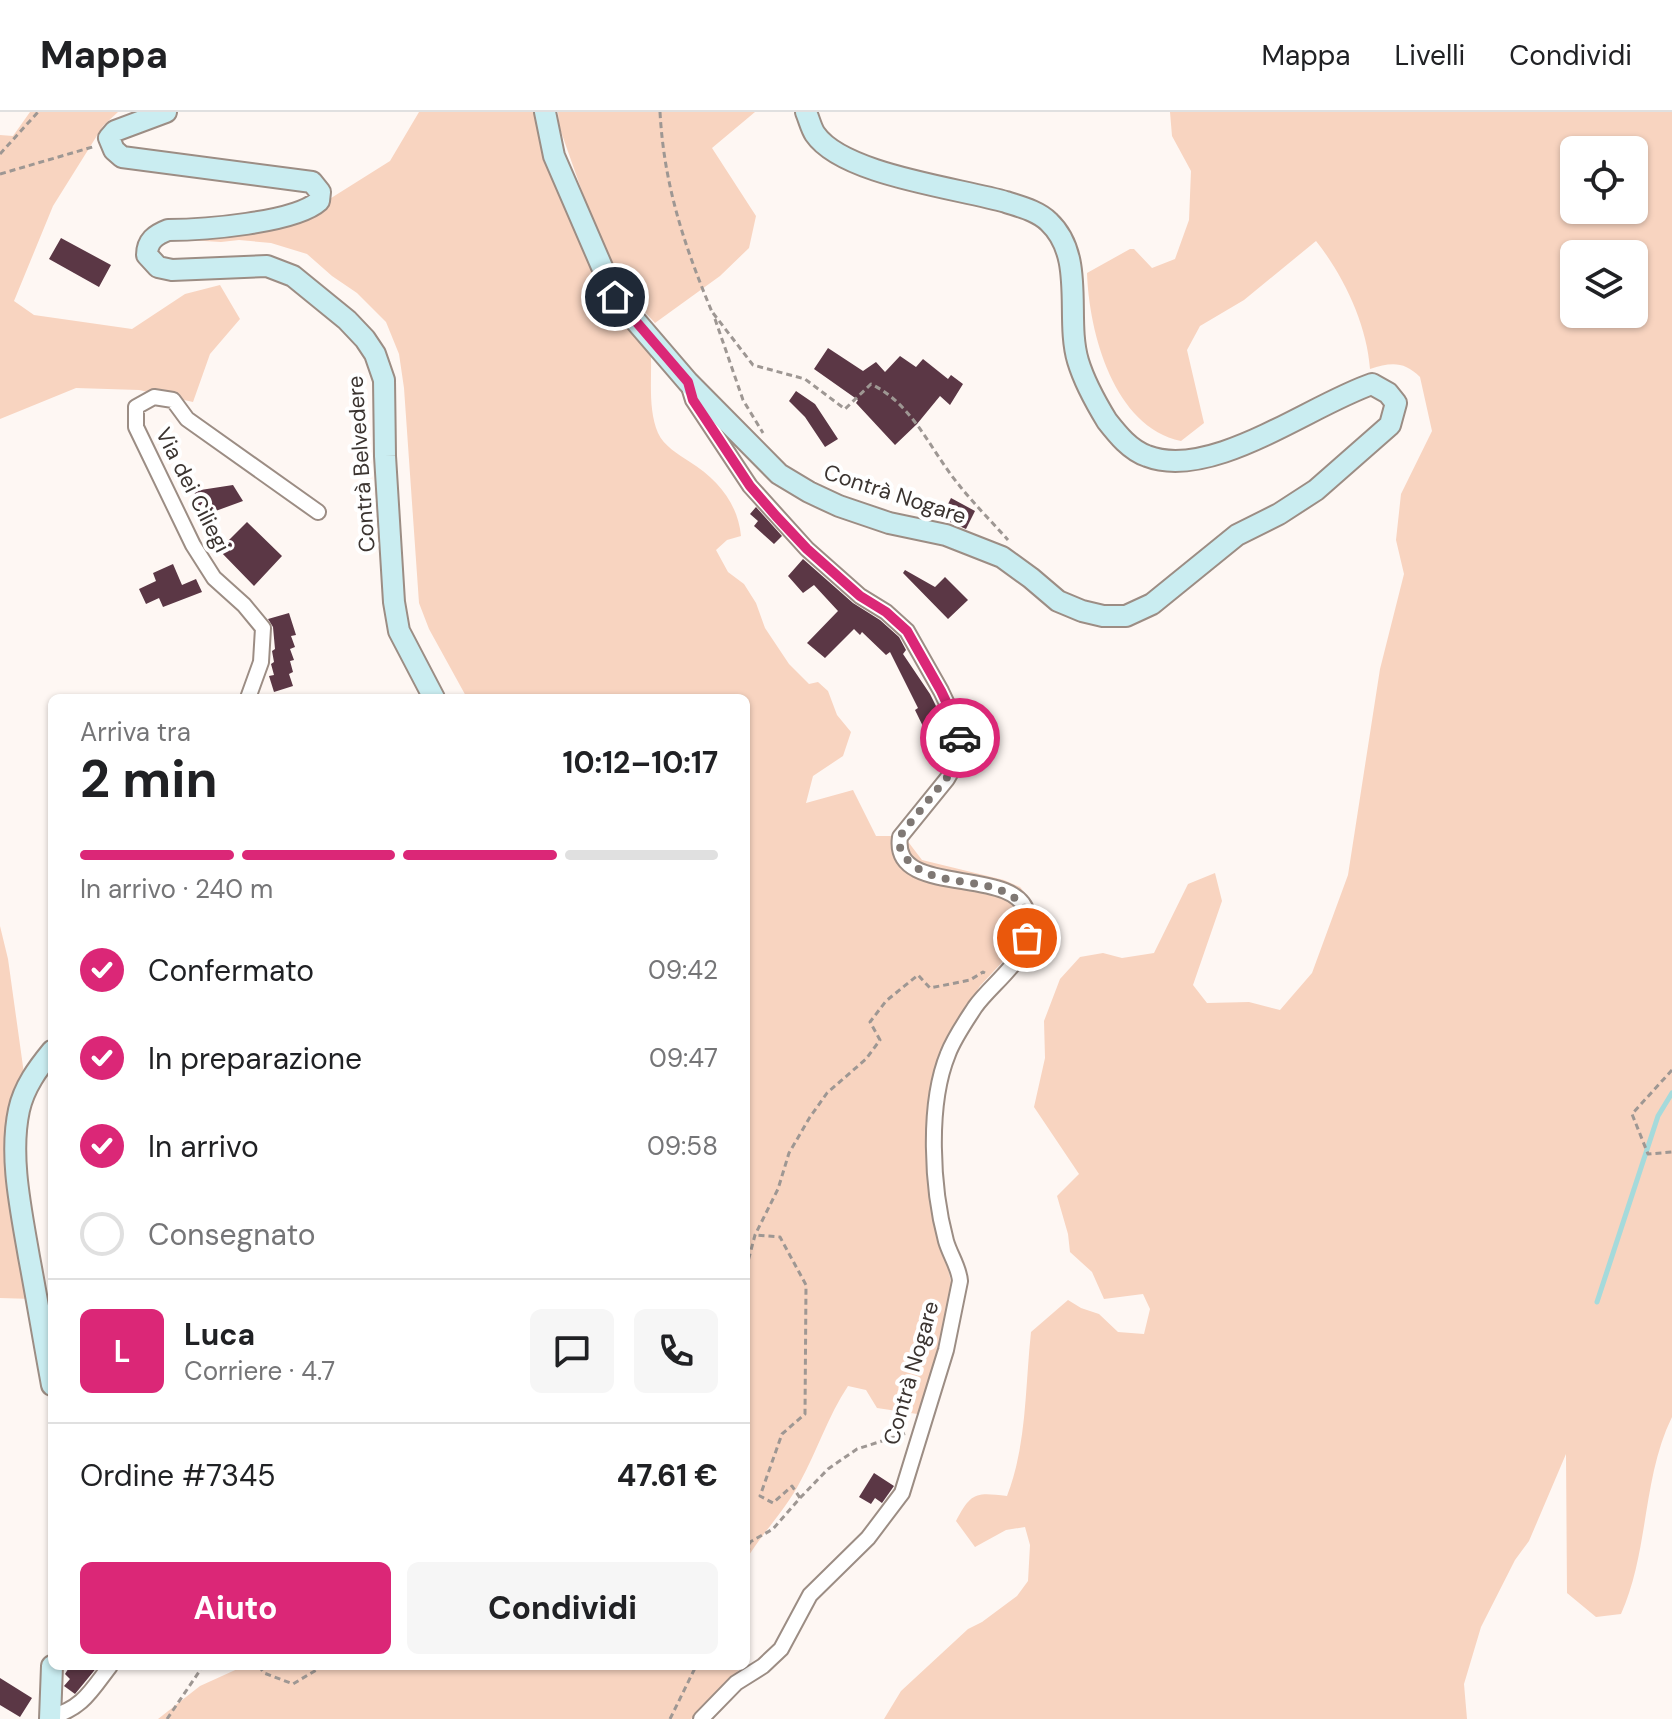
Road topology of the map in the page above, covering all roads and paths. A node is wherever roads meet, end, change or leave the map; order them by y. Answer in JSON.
{"nodes":[{"id":1,"x":38,"y":112,"type":"edge"},
{"id":2,"x":166,"y":112,"type":"edge"},
{"id":3,"x":545,"y":112,"type":"edge"},
{"id":4,"x":660,"y":112,"type":"edge"},
{"id":5,"x":806,"y":112,"type":"edge"},
{"id":6,"x":109,"y":138,"type":"junction"},
{"id":7,"x":0,"y":154,"type":"edge"},
{"id":8,"x":0,"y":174,"type":"edge"},
{"id":9,"x":713,"y":313,"type":"junction"},
{"id":10,"x":688,"y":382,"type":"junction"},
{"id":11,"x":743,"y":436,"type":"junction"},
{"id":12,"x":318,"y":512,"type":"dead end"},
{"id":13,"x":1012,"y":545,"type":"dead end"},
{"id":14,"x":249,"y":694,"type":"edge"},
{"id":15,"x":432,"y":694,"type":"edge"},
{"id":16,"x":996,"y":984,"type":"junction"},
{"id":17,"x":48,"y":1056,"type":"edge"},
{"id":18,"x":1672,"y":1070,"type":"edge"},
{"id":19,"x":1672,"y":1152,"type":"edge"},
{"id":20,"x":755,"y":1235,"type":"junction"},
{"id":21,"x":750,"y":1254,"type":"edge"},
{"id":22,"x":48,"y":1363,"type":"edge"},
{"id":23,"x":922,"y":1428,"type":"junction"},
{"id":24,"x":800,"y":1498,"type":"junction"},
{"id":25,"x":750,"y":1542,"type":"edge"},
{"id":26,"x":52,"y":1670,"type":"edge"},
{"id":27,"x":107,"y":1670,"type":"edge"},
{"id":28,"x":200,"y":1670,"type":"edge"},
{"id":29,"x":262,"y":1670,"type":"edge"},
{"id":30,"x":316,"y":1670,"type":"edge"},
{"id":31,"x":694,"y":1670,"type":"edge"},
{"id":32,"x":50,"y":1718,"type":"edge"},
{"id":33,"x":167,"y":1719,"type":"edge"},
{"id":34,"x":670,"y":1719,"type":"edge"},
{"id":35,"x":701,"y":1719,"type":"edge"}],
"edges":[{"from":1,"to":7,"type":"path"},
{"from":2,"to":6,"type":"street"},
{"from":3,"to":10,"type":"street"},
{"from":4,"to":9,"type":"path"},
{"from":5,"to":11,"type":"street","name":"Contrà Nogare"},
{"from":6,"to":8,"type":"path"},
{"from":6,"to":15,"type":"street","name":"Contrà Belvedere"},
{"from":9,"to":11,"type":"path"},
{"from":9,"to":13,"type":"path"},
{"from":10,"to":11,"type":"street","name":"Contrà Nogare"},
{"from":10,"to":16,"type":"street","name":"Contrà Nogare"},
{"from":12,"to":14,"type":"street","name":"Via dei Ciliegi"},
{"from":16,"to":20,"type":"path"},
{"from":16,"to":23,"type":"street","name":"Contrà Nogare"},
{"from":17,"to":22,"type":"street"},
{"from":18,"to":19,"type":"path"},
{"from":20,"to":21,"type":"path"},
{"from":20,"to":24,"type":"path"},
{"from":23,"to":24,"type":"path"},
{"from":23,"to":35,"type":"street","name":"Contrà Nogare"},
{"from":24,"to":25,"type":"path"},
{"from":26,"to":32,"type":"street"},
{"from":27,"to":32,"type":"street"},
{"from":28,"to":33,"type":"path"},
{"from":29,"to":30,"type":"path"},
{"from":31,"to":34,"type":"path"}]}
